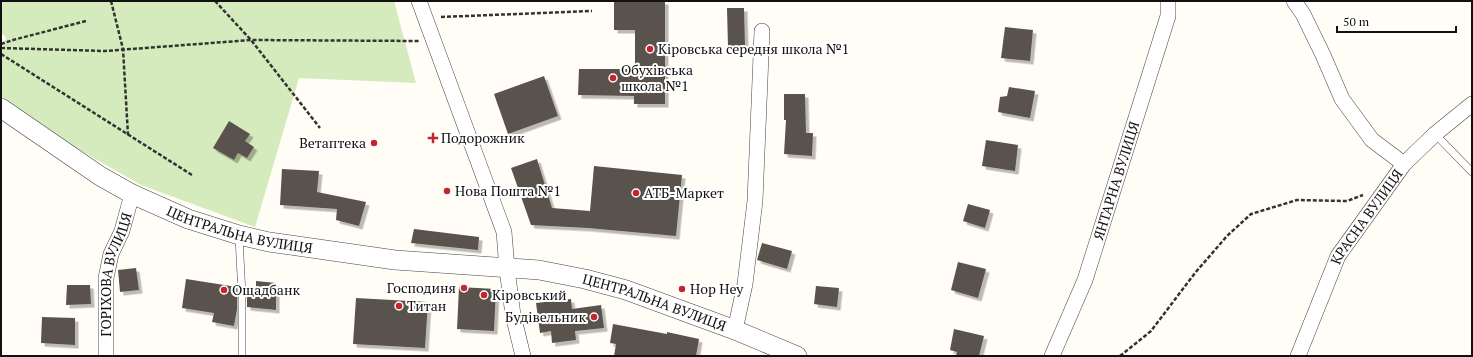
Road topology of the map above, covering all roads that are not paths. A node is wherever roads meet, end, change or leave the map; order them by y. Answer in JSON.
{"nodes":[{"id":1,"x":418,"y":1,"type":"edge"},
{"id":2,"x":1174,"y":1,"type":"edge"},
{"id":3,"x":1294,"y":1,"type":"edge"},
{"id":4,"x":1168,"y":8,"type":"edge"},
{"id":5,"x":762,"y":31,"type":"dead end"},
{"id":6,"x":1472,"y":104,"type":"edge"},
{"id":7,"x":1,"y":108,"type":"edge"},
{"id":8,"x":1435,"y":134,"type":"junction"},
{"id":9,"x":1404,"y":164,"type":"junction"},
{"id":10,"x":1472,"y":172,"type":"edge"},
{"id":11,"x":132,"y":194,"type":"junction"},
{"id":12,"x":239,"y":235,"type":"junction"},
{"id":13,"x":507,"y":269,"type":"junction"},
{"id":14,"x":735,"y":330,"type":"junction"},
{"id":15,"x":106,"y":356,"type":"edge"},
{"id":16,"x":242,"y":356,"type":"edge"},
{"id":17,"x":523,"y":356,"type":"edge"},
{"id":18,"x":797,"y":356,"type":"edge"},
{"id":19,"x":1052,"y":356,"type":"edge"},
{"id":20,"x":1298,"y":356,"type":"edge"}],
"edges":[{"from":1,"to":13,"type":"street"},
{"from":2,"to":4,"type":"lane"},
{"from":3,"to":9,"type":"street"},
{"from":4,"to":19,"type":"street","name":"ЯНТАРНА ВУЛИЦЯ"},
{"from":5,"to":14,"type":"street"},
{"from":6,"to":8,"type":"street","name":"КРАСНА ВУЛИЦЯ"},
{"from":7,"to":11,"type":"street","name":"ЦЕНТРАЛЬНА ВУЛИЦЯ"},
{"from":8,"to":9,"type":"street","name":"КРАСНА ВУЛИЦЯ"},
{"from":8,"to":10,"type":"lane"},
{"from":9,"to":20,"type":"street","name":"КРАСНА ВУЛИЦЯ"},
{"from":11,"to":12,"type":"street","name":"ЦЕНТРАЛЬНА ВУЛИЦЯ"},
{"from":11,"to":15,"type":"street","name":"ГОРІХОВА ВУЛИЦЯ"},
{"from":12,"to":13,"type":"street","name":"ЦЕНТРАЛЬНА ВУЛИЦЯ"},
{"from":12,"to":16,"type":"lane"},
{"from":13,"to":14,"type":"street","name":"ЦЕНТРАЛЬНА ВУЛИЦЯ"},
{"from":13,"to":17,"type":"street"},
{"from":14,"to":18,"type":"street","name":"ЦЕНТРАЛЬНА ВУЛИЦЯ"}]}
